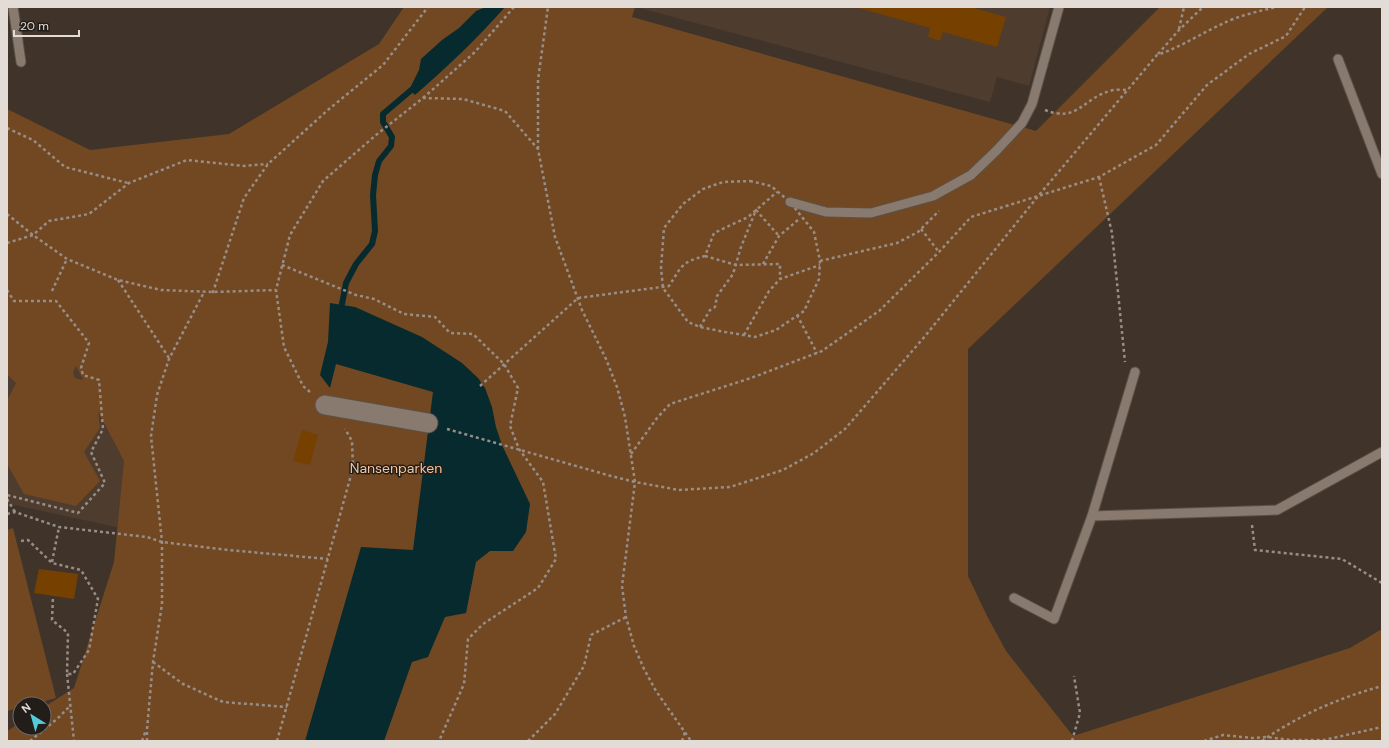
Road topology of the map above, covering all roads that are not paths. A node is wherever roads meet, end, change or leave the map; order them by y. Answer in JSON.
{"nodes":[{"id":1,"x":13,"y":7,"type":"edge"},
{"id":2,"x":1059,"y":7,"type":"edge"},
{"id":3,"x":1338,"y":59,"type":"dead end"},
{"id":4,"x":21,"y":62,"type":"dead end"},
{"id":5,"x":1382,"y":174,"type":"edge"},
{"id":6,"x":790,"y":202,"type":"road end"},
{"id":7,"x":1135,"y":372,"type":"road end"},
{"id":8,"x":325,"y":405,"type":"road end"},
{"id":9,"x":428,"y":423,"type":"road end"},
{"id":10,"x":1382,"y":452,"type":"edge"},
{"id":11,"x":1092,"y":516,"type":"junction"},
{"id":12,"x":1014,"y":598,"type":"dead end"}],
"edges":[{"from":1,"to":4,"type":"lane"},
{"from":2,"to":6,"type":"lane"},
{"from":3,"to":5,"type":"lane"},
{"from":7,"to":11,"type":"lane"},
{"from":8,"to":9,"type":"street"},
{"from":10,"to":11,"type":"lane"},
{"from":11,"to":12,"type":"lane"}]}
